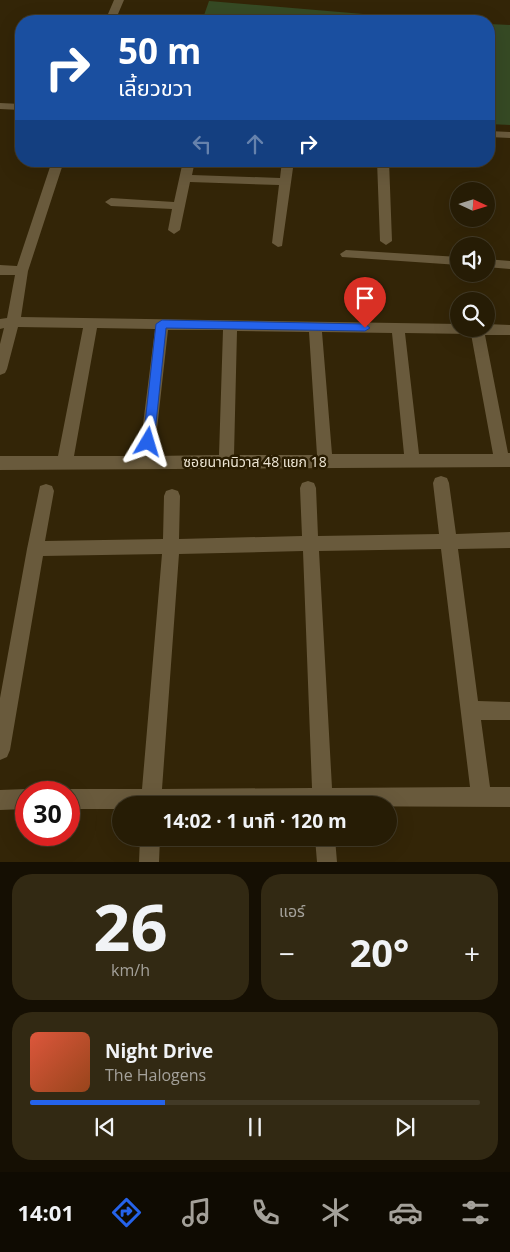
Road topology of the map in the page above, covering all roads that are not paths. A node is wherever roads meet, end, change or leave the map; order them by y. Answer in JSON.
{"nodes":[{"id":1,"x":119,"y":0,"type":"edge"},
{"id":2,"x":113,"y":15,"type":"edge"},
{"id":3,"x":0,"y":106,"type":"edge"},
{"id":4,"x":15,"y":107,"type":"edge"},
{"id":5,"x":495,"y":134,"type":"edge"},
{"id":6,"x":510,"y":135,"type":"edge"},
{"id":7,"x":56,"y":167,"type":"edge"},
{"id":8,"x":188,"y":167,"type":"edge"},
{"id":9,"x":287,"y":167,"type":"edge"},
{"id":10,"x":383,"y":167,"type":"edge"},
{"id":11,"x":186,"y":178,"type":"junction"},
{"id":12,"x":285,"y":182,"type":"junction"},
{"id":13,"x":111,"y":202,"type":"dead end"},
{"id":14,"x":180,"y":206,"type":"junction"},
{"id":15,"x":174,"y":230,"type":"dead end"},
{"id":16,"x":386,"y":241,"type":"dead end"},
{"id":17,"x":278,"y":243,"type":"dead end"},
{"id":18,"x":346,"y":254,"type":"dead end"},
{"id":19,"x":450,"y":260,"type":"edge"},
{"id":20,"x":495,"y":264,"type":"edge"},
{"id":21,"x":510,"y":265,"type":"edge"},
{"id":22,"x":0,"y":270,"type":"edge"},
{"id":23,"x":22,"y":270,"type":"junction"},
{"id":24,"x":6,"y":323,"type":"edge"},
{"id":25,"x":91,"y":323,"type":"junction"},
{"id":26,"x":162,"y":324,"type":"junction"},
{"id":27,"x":230,"y":325,"type":"junction"},
{"id":28,"x":315,"y":327,"type":"junction"},
{"id":29,"x":398,"y":328,"type":"junction"},
{"id":30,"x":450,"y":329,"type":"edge"},
{"id":31,"x":495,"y":330,"type":"edge"},
{"id":32,"x":510,"y":330,"type":"edge"},
{"id":33,"x":479,"y":337,"type":"edge"},
{"id":34,"x":0,"y":369,"type":"edge"},
{"id":35,"x":412,"y":460,"type":"junction"},
{"id":36,"x":506,"y":460,"type":"edge"},
{"id":37,"x":226,"y":461,"type":"junction"},
{"id":38,"x":325,"y":461,"type":"junction"},
{"id":39,"x":65,"y":462,"type":"junction"},
{"id":40,"x":146,"y":462,"type":"junction"},
{"id":41,"x":0,"y":463,"type":"edge"},
{"id":42,"x":441,"y":483,"type":"dead end"},
{"id":43,"x":308,"y":488,"type":"dead end"},
{"id":44,"x":46,"y":491,"type":"dead end"},
{"id":45,"x":172,"y":496,"type":"dead end"},
{"id":46,"x":510,"y":540,"type":"edge"},
{"id":47,"x":449,"y":541,"type":"junction"},
{"id":48,"x":312,"y":544,"type":"junction"},
{"id":49,"x":171,"y":546,"type":"junction"},
{"id":50,"x":35,"y":549,"type":"junction"},
{"id":51,"x":470,"y":710,"type":"junction"},
{"id":52,"x":510,"y":711,"type":"edge"},
{"id":53,"x":0,"y":750,"type":"edge"},
{"id":54,"x":151,"y":796,"type":"edge"},
{"id":55,"x":323,"y":796,"type":"edge"},
{"id":56,"x":510,"y":796,"type":"edge"},
{"id":57,"x":481,"y":797,"type":"junction"},
{"id":58,"x":15,"y":799,"type":"edge"},
{"id":59,"x":80,"y":799,"type":"edge"},
{"id":60,"x":397,"y":799,"type":"edge"},
{"id":61,"x":0,"y":800,"type":"edge"},
{"id":62,"x":112,"y":801,"type":"edge"},
{"id":63,"x":149,"y":846,"type":"edge"},
{"id":64,"x":326,"y":846,"type":"edge"},
{"id":65,"x":148,"y":862,"type":"edge"},
{"id":66,"x":327,"y":862,"type":"edge"}],
"edges":[{"from":1,"to":2,"type":"street"},
{"from":3,"to":4,"type":"street"},
{"from":5,"to":6,"type":"street"},
{"from":7,"to":23,"type":"street"},
{"from":8,"to":11,"type":"street"},
{"from":9,"to":12,"type":"street"},
{"from":10,"to":16,"type":"street"},
{"from":11,"to":12,"type":"street"},
{"from":11,"to":14,"type":"street"},
{"from":12,"to":17,"type":"street"},
{"from":13,"to":14,"type":"street"},
{"from":14,"to":15,"type":"street"},
{"from":18,"to":19,"type":"street"},
{"from":20,"to":21,"type":"street"},
{"from":22,"to":23,"type":"street"},
{"from":23,"to":24,"type":"street"},
{"from":24,"to":25,"type":"street"},
{"from":24,"to":34,"type":"street"},
{"from":25,"to":26,"type":"street"},
{"from":25,"to":39,"type":"street"},
{"from":26,"to":27,"type":"street"},
{"from":26,"to":40,"type":"street"},
{"from":27,"to":28,"type":"street"},
{"from":27,"to":37,"type":"street"},
{"from":28,"to":29,"type":"street"},
{"from":28,"to":38,"type":"street"},
{"from":29,"to":30,"type":"street"},
{"from":29,"to":35,"type":"street"},
{"from":31,"to":32,"type":"street"},
{"from":33,"to":36,"type":"street"},
{"from":35,"to":36,"type":"street","name":"ซอยนาคนิวาส 48 แยก 18"},
{"from":35,"to":38,"type":"street","name":"ซอยนาคนิวาส 48 แยก 18"},
{"from":37,"to":38,"type":"street","name":"ซอยนาคนิวาส 48 แยก 18"},
{"from":37,"to":40,"type":"street","name":"ซอยนาคนิวาส 48 แยก 18"},
{"from":39,"to":40,"type":"street","name":"ซอยนาคนิวาส 48 แยก 18"},
{"from":39,"to":41,"type":"street","name":"ซอยนาคนิวาส 48 แยก 18"},
{"from":42,"to":47,"type":"street"},
{"from":43,"to":48,"type":"street"},
{"from":44,"to":50,"type":"street"},
{"from":45,"to":49,"type":"street"},
{"from":46,"to":47,"type":"street"},
{"from":47,"to":48,"type":"street"},
{"from":47,"to":51,"type":"street"},
{"from":48,"to":49,"type":"street"},
{"from":48,"to":55,"type":"street"},
{"from":49,"to":50,"type":"street"},
{"from":49,"to":54,"type":"street"},
{"from":50,"to":53,"type":"street"},
{"from":51,"to":52,"type":"street"},
{"from":51,"to":57,"type":"street"},
{"from":56,"to":57,"type":"street"},
{"from":57,"to":60,"type":"street"},
{"from":58,"to":61,"type":"street"},
{"from":59,"to":62,"type":"street"},
{"from":63,"to":65,"type":"street"},
{"from":64,"to":66,"type":"street"}]}
